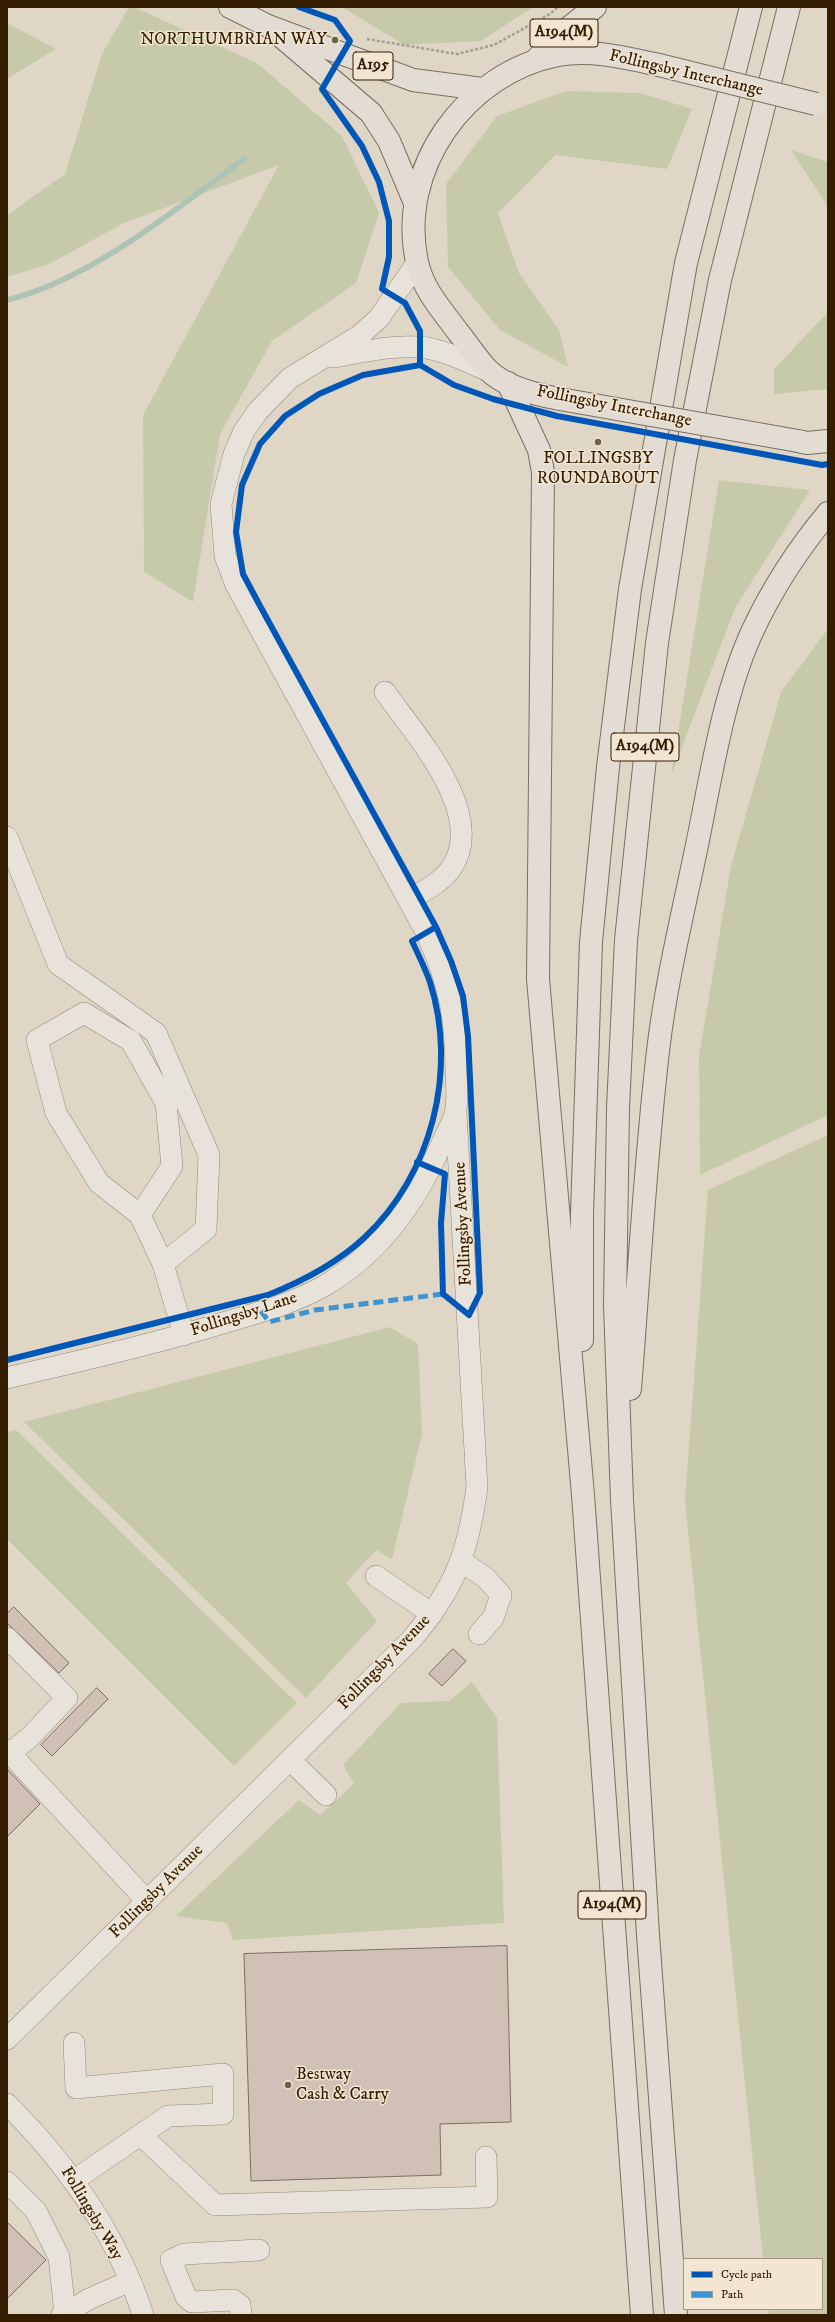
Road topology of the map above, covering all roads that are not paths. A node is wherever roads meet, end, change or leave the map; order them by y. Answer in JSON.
{"nodes":[{"id":1,"x":230,"y":7,"type":"edge"},
{"id":2,"x":595,"y":7,"type":"edge"},
{"id":3,"x":751,"y":7,"type":"edge"},
{"id":4,"x":788,"y":7,"type":"edge"},
{"id":5,"x":268,"y":26,"type":"junction"},
{"id":6,"x":535,"y":61,"type":"junction"},
{"id":7,"x":482,"y":90,"type":"junction"},
{"id":8,"x":822,"y":106,"type":"edge"},
{"id":9,"x":415,"y":203,"type":"junction"},
{"id":10,"x":417,"y":263,"type":"junction"},
{"id":11,"x":324,"y":359,"type":"junction"},
{"id":12,"x":489,"y":371,"type":"junction"},
{"id":13,"x":508,"y":383,"type":"junction"},
{"id":14,"x":828,"y":441,"type":"edge"},
{"id":15,"x":828,"y":513,"type":"edge"},
{"id":16,"x":385,"y":692,"type":"dead end"},
{"id":17,"x":7,"y":837,"type":"edge"},
{"id":18,"x":409,"y":900,"type":"junction"},
{"id":19,"x":456,"y":1111,"type":"junction"},
{"id":20,"x":140,"y":1215,"type":"junction"},
{"id":21,"x":163,"y":1264,"type":"junction"},
{"id":22,"x":184,"y":1335,"type":"junction"},
{"id":23,"x":7,"y":1378,"type":"edge"},
{"id":24,"x":583,"y":1495,"type":"junction"},
{"id":25,"x":622,"y":1500,"type":"junction"},
{"id":26,"x":461,"y":1562,"type":"junction"},
{"id":27,"x":376,"y":1576,"type":"dead end"},
{"id":28,"x":432,"y":1614,"type":"junction"},
{"id":29,"x":478,"y":1634,"type":"dead end"},
{"id":30,"x":7,"y":1638,"type":"edge"},
{"id":31,"x":9,"y":1752,"type":"edge"},
{"id":32,"x":290,"y":1760,"type":"junction"},
{"id":33,"x":326,"y":1795,"type":"dead end"},
{"id":34,"x":148,"y":1901,"type":"junction"},
{"id":35,"x":7,"y":2039,"type":"edge"},
{"id":36,"x":74,"y":2043,"type":"dead end"},
{"id":37,"x":7,"y":2104,"type":"edge"},
{"id":38,"x":141,"y":2135,"type":"junction"},
{"id":39,"x":486,"y":2157,"type":"dead end"},
{"id":40,"x":73,"y":2181,"type":"junction"},
{"id":41,"x":7,"y":2182,"type":"edge"},
{"id":42,"x":259,"y":2250,"type":"dead end"},
{"id":43,"x":130,"y":2281,"type":"junction"},
{"id":44,"x":63,"y":2314,"type":"edge"},
{"id":45,"x":143,"y":2315,"type":"edge"},
{"id":46,"x":241,"y":2315,"type":"edge"},
{"id":47,"x":642,"y":2315,"type":"edge"},
{"id":48,"x":676,"y":2315,"type":"edge"}],
"edges":[{"from":1,"to":5,"type":"main road","number":"A195"},
{"from":2,"to":6,"type":"main road","number":"A194(M)"},
{"from":3,"to":24,"type":"main road","number":"A194(M)"},
{"from":4,"to":25,"type":"main road","number":"A194(M)"},
{"from":5,"to":7,"type":"main road","number":"A195"},
{"from":5,"to":9,"type":"main road","number":"A195"},
{"from":6,"to":7,"type":"main road","name":"Follingsby Interchange"},
{"from":6,"to":8,"type":"main road","name":"Follingsby Interchange","bridge":true},
{"from":7,"to":9,"type":"main road","name":"Follingsby Interchange"},
{"from":9,"to":10,"type":"main road","name":"Follingsby Interchange"},
{"from":10,"to":11,"type":"street","name":"Follingsby Lane"},
{"from":10,"to":12,"type":"main road","name":"Follingsby Interchange"},
{"from":11,"to":12,"type":"street","name":"Follingsby Lane"},
{"from":11,"to":18,"type":"street","name":"Follingsby Lane"},
{"from":12,"to":13,"type":"main road","name":"Follingsby Interchange"},
{"from":13,"to":14,"type":"main road","name":"Follingsby Interchange","bridge":true},
{"from":13,"to":24,"type":"main road","number":"A194(M)"},
{"from":15,"to":25,"type":"main road","number":"A194(M)"},
{"from":16,"to":18,"type":"street"},
{"from":17,"to":21,"type":"street"},
{"from":18,"to":19,"type":"street","name":"Follingsby Lane"},
{"from":19,"to":22,"type":"street","name":"Follingsby Lane"},
{"from":19,"to":26,"type":"street","name":"Follingsby Avenue"},
{"from":20,"to":20,"type":"street"},
{"from":20,"to":21,"type":"street"},
{"from":21,"to":22,"type":"street"},
{"from":22,"to":23,"type":"street","name":"Follingsby Lane"},
{"from":24,"to":47,"type":"main road","number":"A194(M)"},
{"from":25,"to":48,"type":"main road","number":"A194(M)"},
{"from":26,"to":28,"type":"street","name":"Follingsby Avenue"},
{"from":26,"to":29,"type":"street"},
{"from":27,"to":28,"type":"street"},
{"from":28,"to":32,"type":"street","name":"Follingsby Avenue"},
{"from":30,"to":31,"type":"street"},
{"from":31,"to":34,"type":"street"},
{"from":32,"to":33,"type":"street"},
{"from":32,"to":34,"type":"street","name":"Follingsby Avenue"},
{"from":34,"to":35,"type":"street","name":"Follingsby Avenue"},
{"from":36,"to":38,"type":"street"},
{"from":37,"to":40,"type":"street","name":"Follingsby Way"},
{"from":38,"to":39,"type":"street"},
{"from":38,"to":40,"type":"street"},
{"from":40,"to":43,"type":"street","name":"Follingsby Way"},
{"from":41,"to":44,"type":"street"},
{"from":42,"to":46,"type":"street"},
{"from":43,"to":44,"type":"street"},
{"from":43,"to":45,"type":"street","name":"Follingsby Way"}]}
